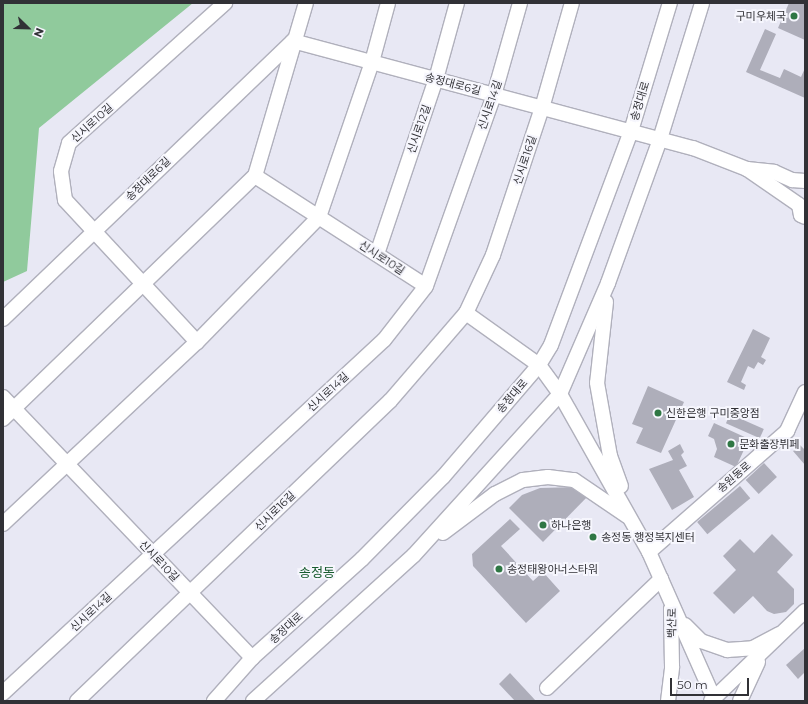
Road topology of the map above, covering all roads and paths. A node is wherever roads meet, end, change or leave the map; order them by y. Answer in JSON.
{"nodes":[{"id":1,"x":225,"y":3,"type":"edge"},
{"id":2,"x":306,"y":3,"type":"edge"},
{"id":3,"x":388,"y":3,"type":"edge"},
{"id":4,"x":457,"y":3,"type":"edge"},
{"id":5,"x":520,"y":3,"type":"edge"},
{"id":6,"x":572,"y":3,"type":"edge"},
{"id":7,"x":670,"y":3,"type":"edge"},
{"id":8,"x":702,"y":3,"type":"edge"},
{"id":9,"x":293,"y":41,"type":"junction"},
{"id":10,"x":372,"y":62,"type":"junction"},
{"id":11,"x":436,"y":79,"type":"junction"},
{"id":12,"x":494,"y":94,"type":"junction"},
{"id":13,"x":542,"y":108,"type":"junction"},
{"id":14,"x":631,"y":131,"type":"junction"},
{"id":15,"x":660,"y":139,"type":"junction"},
{"id":16,"x":747,"y":169,"type":"junction"},
{"id":17,"x":255,"y":176,"type":"junction"},
{"id":18,"x":805,"y":181,"type":"edge"},
{"id":19,"x":319,"y":217,"type":"junction"},
{"id":20,"x":805,"y":217,"type":"edge"},
{"id":21,"x":93,"y":233,"type":"junction"},
{"id":22,"x":376,"y":254,"type":"junction"},
{"id":23,"x":608,"y":283,"type":"junction"},
{"id":24,"x":141,"y":284,"type":"junction"},
{"id":25,"x":426,"y":286,"type":"junction"},
{"id":26,"x":466,"y":313,"type":"junction"},
{"id":27,"x":3,"y":319,"type":"edge"},
{"id":28,"x":197,"y":342,"type":"junction"},
{"id":29,"x":539,"y":365,"type":"junction"},
{"id":30,"x":805,"y":392,"type":"edge"},
{"id":31,"x":560,"y":394,"type":"junction"},
{"id":32,"x":3,"y":397,"type":"edge"},
{"id":33,"x":14,"y":409,"type":"junction"},
{"id":34,"x":3,"y":420,"type":"edge"},
{"id":35,"x":66,"y":464,"type":"junction"},
{"id":36,"x":633,"y":520,"type":"junction"},
{"id":37,"x":3,"y":524,"type":"edge"},
{"id":38,"x":649,"y":552,"type":"junction"},
{"id":39,"x":153,"y":555,"type":"junction"},
{"id":40,"x":414,"y":555,"type":"junction"},
{"id":41,"x":661,"y":579,"type":"junction"},
{"id":42,"x":190,"y":593,"type":"junction"},
{"id":43,"x":671,"y":602,"type":"junction"},
{"id":44,"x":805,"y":611,"type":"edge"},
{"id":45,"x":779,"y":634,"type":"junction"},
{"id":46,"x":252,"y":658,"type":"junction"},
{"id":47,"x":547,"y":688,"type":"dead end"},
{"id":48,"x":3,"y":693,"type":"edge"},
{"id":49,"x":713,"y":700,"type":"edge"},
{"id":50,"x":77,"y":701,"type":"edge"},
{"id":51,"x":214,"y":701,"type":"edge"},
{"id":52,"x":253,"y":701,"type":"edge"},
{"id":53,"x":668,"y":701,"type":"edge"},
{"id":54,"x":740,"y":701,"type":"edge"}],
"edges":[{"from":1,"to":21,"type":"street","name":"신시로10길"},
{"from":2,"to":9,"type":"street","name":"송정대로6길"},
{"from":3,"to":10,"type":"street"},
{"from":4,"to":11,"type":"street","name":"신시로12길"},
{"from":5,"to":12,"type":"street","name":"신시로14길"},
{"from":6,"to":13,"type":"street","name":"신시로16길"},
{"from":7,"to":14,"type":"street","name":"송정대로"},
{"from":8,"to":15,"type":"street"},
{"from":9,"to":10,"type":"street","name":"송정대로6길"},
{"from":9,"to":17,"type":"street","name":"송정대로6길"},
{"from":9,"to":21,"type":"street","name":"송정대로6길"},
{"from":10,"to":11,"type":"street","name":"송정대로6길"},
{"from":10,"to":19,"type":"street"},
{"from":11,"to":12,"type":"street","name":"송정대로6길"},
{"from":11,"to":22,"type":"street","name":"신시로12길"},
{"from":12,"to":13,"type":"street","name":"송정대로6길"},
{"from":12,"to":25,"type":"street","name":"신시로14길"},
{"from":13,"to":14,"type":"street","name":"송정대로6길"},
{"from":13,"to":26,"type":"street","name":"신시로16길"},
{"from":14,"to":15,"type":"street","name":"송정대로6길"},
{"from":14,"to":29,"type":"street","name":"송정대로"},
{"from":15,"to":16,"type":"street","name":"송정대로6길"},
{"from":15,"to":23,"type":"street"},
{"from":16,"to":18,"type":"street"},
{"from":16,"to":20,"type":"street"},
{"from":17,"to":19,"type":"street","name":"신시로10길"},
{"from":17,"to":24,"type":"street"},
{"from":19,"to":22,"type":"street","name":"신시로10길"},
{"from":19,"to":28,"type":"street"},
{"from":21,"to":24,"type":"street","name":"신시로10길"},
{"from":21,"to":27,"type":"street","name":"송정대로6길"},
{"from":22,"to":25,"type":"street","name":"신시로10길"},
{"from":23,"to":31,"type":"street"},
{"from":23,"to":36,"type":"street"},
{"from":24,"to":28,"type":"street","name":"신시로10길"},
{"from":24,"to":33,"type":"street"},
{"from":25,"to":39,"type":"street","name":"신시로14길"},
{"from":26,"to":29,"type":"street"},
{"from":26,"to":42,"type":"street","name":"신시로16길"},
{"from":28,"to":35,"type":"street"},
{"from":29,"to":31,"type":"street"},
{"from":29,"to":46,"type":"street","name":"송정대로"},
{"from":30,"to":38,"type":"street","name":"송원동로"},
{"from":31,"to":36,"type":"street"},
{"from":31,"to":40,"type":"street"},
{"from":32,"to":33,"type":"street","name":"신시로10길"},
{"from":33,"to":34,"type":"street"},
{"from":33,"to":35,"type":"street","name":"신시로10길"},
{"from":35,"to":37,"type":"street"},
{"from":35,"to":39,"type":"street","name":"신시로10길"},
{"from":36,"to":38,"type":"street"},
{"from":36,"to":40,"type":"street"},
{"from":38,"to":41,"type":"street"},
{"from":39,"to":42,"type":"street","name":"신시로10길"},
{"from":39,"to":48,"type":"street","name":"신시로14길"},
{"from":40,"to":52,"type":"street"},
{"from":41,"to":43,"type":"street"},
{"from":41,"to":47,"type":"street"},
{"from":42,"to":46,"type":"street","name":"신시로10길"},
{"from":42,"to":50,"type":"street","name":"신시로16길"},
{"from":43,"to":45,"type":"street","name":"백산로"},
{"from":43,"to":49,"type":"street"},
{"from":43,"to":53,"type":"street","name":"백산로"},
{"from":44,"to":45,"type":"street","name":"백산로"},
{"from":45,"to":49,"type":"street","name":"백산로"},
{"from":45,"to":54,"type":"street","name":"백산로"},
{"from":46,"to":51,"type":"street","name":"송정대로"}]}
